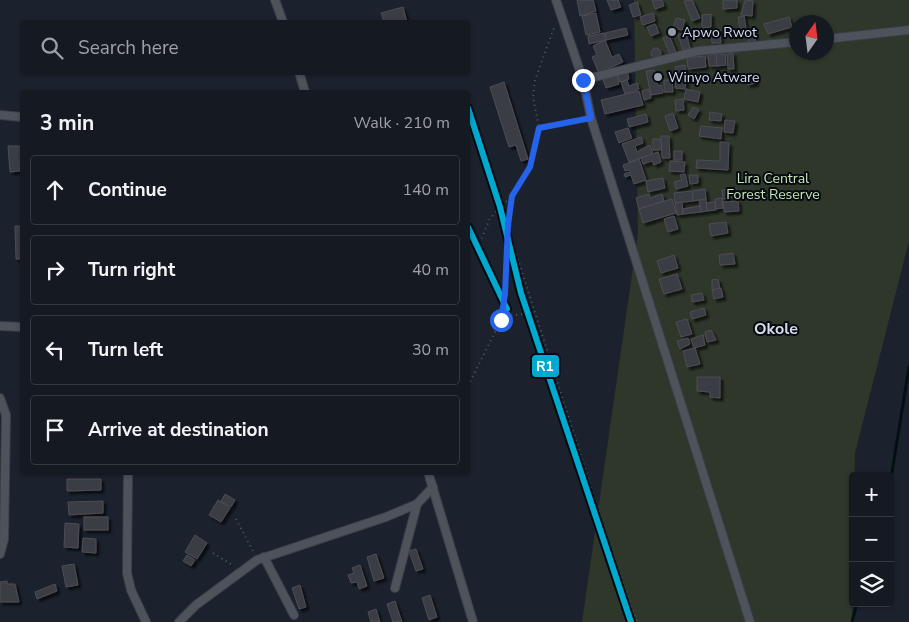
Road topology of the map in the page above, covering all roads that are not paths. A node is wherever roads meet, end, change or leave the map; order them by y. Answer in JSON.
{"nodes":[{"id":1,"x":275,"y":0,"type":"edge"},
{"id":2,"x":556,"y":0,"type":"edge"},
{"id":3,"x":282,"y":20,"type":"edge"},
{"id":4,"x":909,"y":30,"type":"edge"},
{"id":5,"x":834,"y":38,"type":"edge"},
{"id":6,"x":789,"y":43,"type":"edge"},
{"id":7,"x":300,"y":75,"type":"edge"},
{"id":8,"x":583,"y":80,"type":"junction"},
{"id":9,"x":304,"y":90,"type":"edge"},
{"id":10,"x":0,"y":115,"type":"edge"},
{"id":11,"x":20,"y":117,"type":"edge"},
{"id":12,"x":0,"y":326,"type":"edge"},
{"id":13,"x":20,"y":327,"type":"edge"},
{"id":14,"x":0,"y":398,"type":"edge"},
{"id":15,"x":128,"y":475,"type":"edge"},
{"id":16,"x":429,"y":475,"type":"edge"},
{"id":17,"x":432,"y":487,"type":"junction"},
{"id":18,"x":417,"y":504,"type":"junction"},
{"id":19,"x":0,"y":554,"type":"edge"},
{"id":20,"x":261,"y":559,"type":"junction"},
{"id":21,"x":395,"y":588,"type":"dead end"},
{"id":22,"x":294,"y":615,"type":"dead end"},
{"id":23,"x":146,"y":622,"type":"edge"},
{"id":24,"x":179,"y":622,"type":"edge"},
{"id":25,"x":473,"y":622,"type":"edge"},
{"id":26,"x":750,"y":622,"type":"edge"}],
"edges":[{"from":1,"to":3,"type":"street"},
{"from":2,"to":8,"type":"street"},
{"from":4,"to":5,"type":"street"},
{"from":6,"to":8,"type":"street"},
{"from":7,"to":9,"type":"street"},
{"from":8,"to":26,"type":"street"},
{"from":10,"to":11,"type":"street"},
{"from":12,"to":13,"type":"street"},
{"from":14,"to":19,"type":"street"},
{"from":15,"to":23,"type":"street"},
{"from":16,"to":17,"type":"street"},
{"from":17,"to":18,"type":"street"},
{"from":17,"to":25,"type":"street"},
{"from":18,"to":20,"type":"street"},
{"from":18,"to":21,"type":"street"},
{"from":20,"to":22,"type":"street"},
{"from":20,"to":24,"type":"street"}]}
